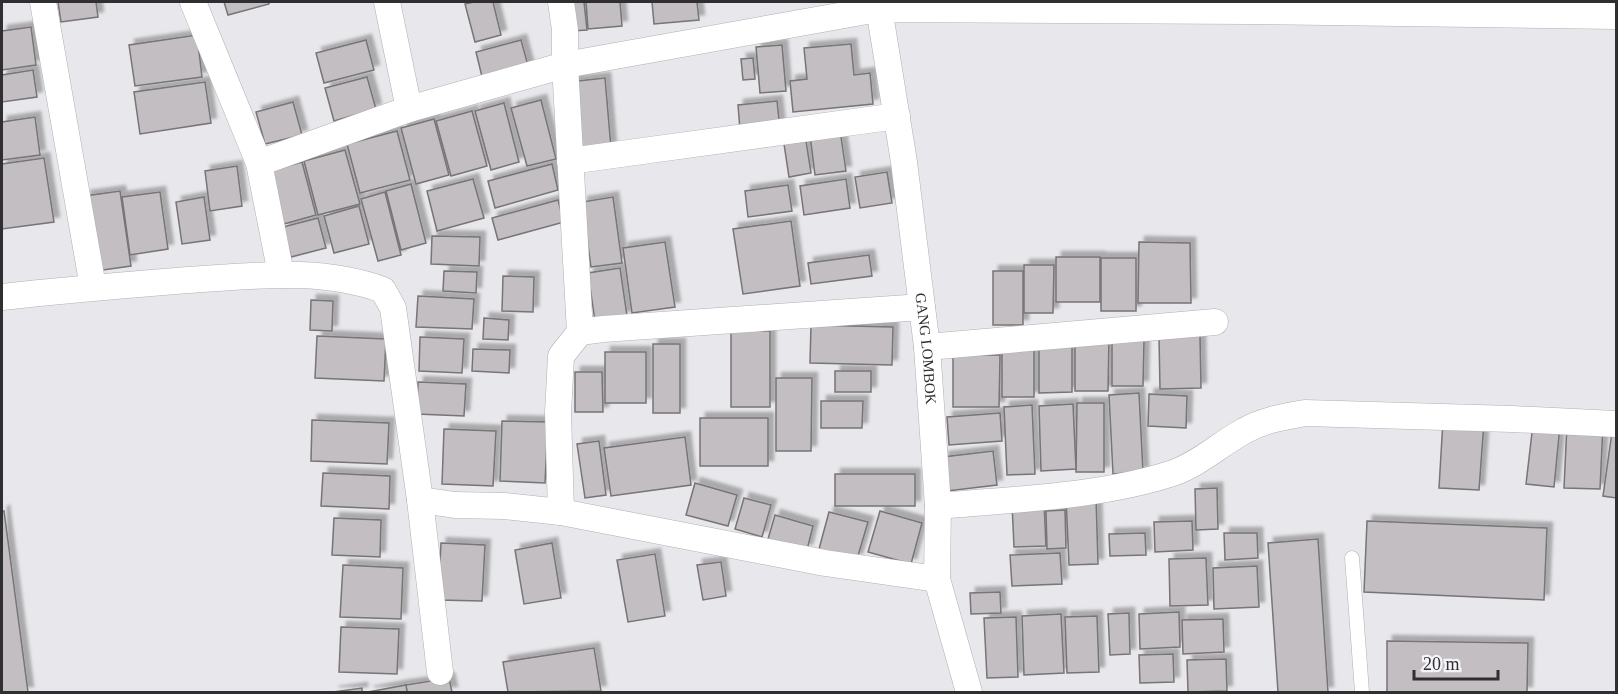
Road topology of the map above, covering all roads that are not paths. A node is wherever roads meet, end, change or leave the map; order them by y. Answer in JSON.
{"nodes":[{"id":1,"x":43,"y":2,"type":"edge"},
{"id":2,"x":193,"y":2,"type":"edge"},
{"id":3,"x":387,"y":2,"type":"edge"},
{"id":4,"x":561,"y":2,"type":"edge"},
{"id":5,"x":878,"y":5,"type":"edge"},
{"id":6,"x":1377,"y":7,"type":"edge"},
{"id":7,"x":1617,"y":16,"type":"edge"},
{"id":8,"x":565,"y":64,"type":"junction"},
{"id":9,"x":409,"y":109,"type":"junction"},
{"id":10,"x":897,"y":116,"type":"junction"},
{"id":11,"x":570,"y":161,"type":"junction"},
{"id":12,"x":259,"y":163,"type":"junction"},
{"id":13,"x":281,"y":274,"type":"junction"},
{"id":14,"x":93,"y":287,"type":"junction"},
{"id":15,"x":2,"y":297,"type":"edge"},
{"id":16,"x":922,"y":307,"type":"junction"},
{"id":17,"x":1215,"y":322,"type":"dead end"},
{"id":18,"x":580,"y":332,"type":"junction"},
{"id":19,"x":927,"y":347,"type":"junction"},
{"id":20,"x":1617,"y":424,"type":"edge"},
{"id":21,"x":420,"y":500,"type":"junction"},
{"id":22,"x":938,"y":506,"type":"junction"},
{"id":23,"x":561,"y":512,"type":"junction"},
{"id":24,"x":1352,"y":558,"type":"dead end"},
{"id":25,"x":936,"y":579,"type":"junction"},
{"id":26,"x":440,"y":672,"type":"dead end"},
{"id":27,"x":969,"y":693,"type":"edge"},
{"id":28,"x":1362,"y":693,"type":"edge"}],
"edges":[{"from":1,"to":14,"type":"street"},
{"from":2,"to":12,"type":"street"},
{"from":3,"to":9,"type":"street"},
{"from":4,"to":8,"type":"street"},
{"from":5,"to":6,"type":"street"},
{"from":5,"to":8,"type":"street"},
{"from":5,"to":10,"type":"street","name":"GANG LOMBOK"},
{"from":6,"to":7,"type":"street"},
{"from":8,"to":9,"type":"street"},
{"from":8,"to":11,"type":"street"},
{"from":9,"to":12,"type":"street"},
{"from":10,"to":11,"type":"street"},
{"from":10,"to":16,"type":"street","name":"GANG LOMBOK"},
{"from":11,"to":18,"type":"street"},
{"from":12,"to":13,"type":"street"},
{"from":13,"to":14,"type":"street"},
{"from":13,"to":21,"type":"street"},
{"from":14,"to":15,"type":"street"},
{"from":16,"to":18,"type":"street"},
{"from":16,"to":19,"type":"street","name":"GANG LOMBOK"},
{"from":17,"to":19,"type":"street"},
{"from":18,"to":23,"type":"street"},
{"from":19,"to":22,"type":"street","name":"GANG LOMBOK"},
{"from":20,"to":22,"type":"street"},
{"from":21,"to":23,"type":"street"},
{"from":21,"to":26,"type":"street"},
{"from":22,"to":25,"type":"street","name":"GANG LOMBOK"},
{"from":23,"to":25,"type":"street"},
{"from":24,"to":28,"type":"lane"},
{"from":25,"to":27,"type":"street","name":"GANG LOMBOK"}]}
